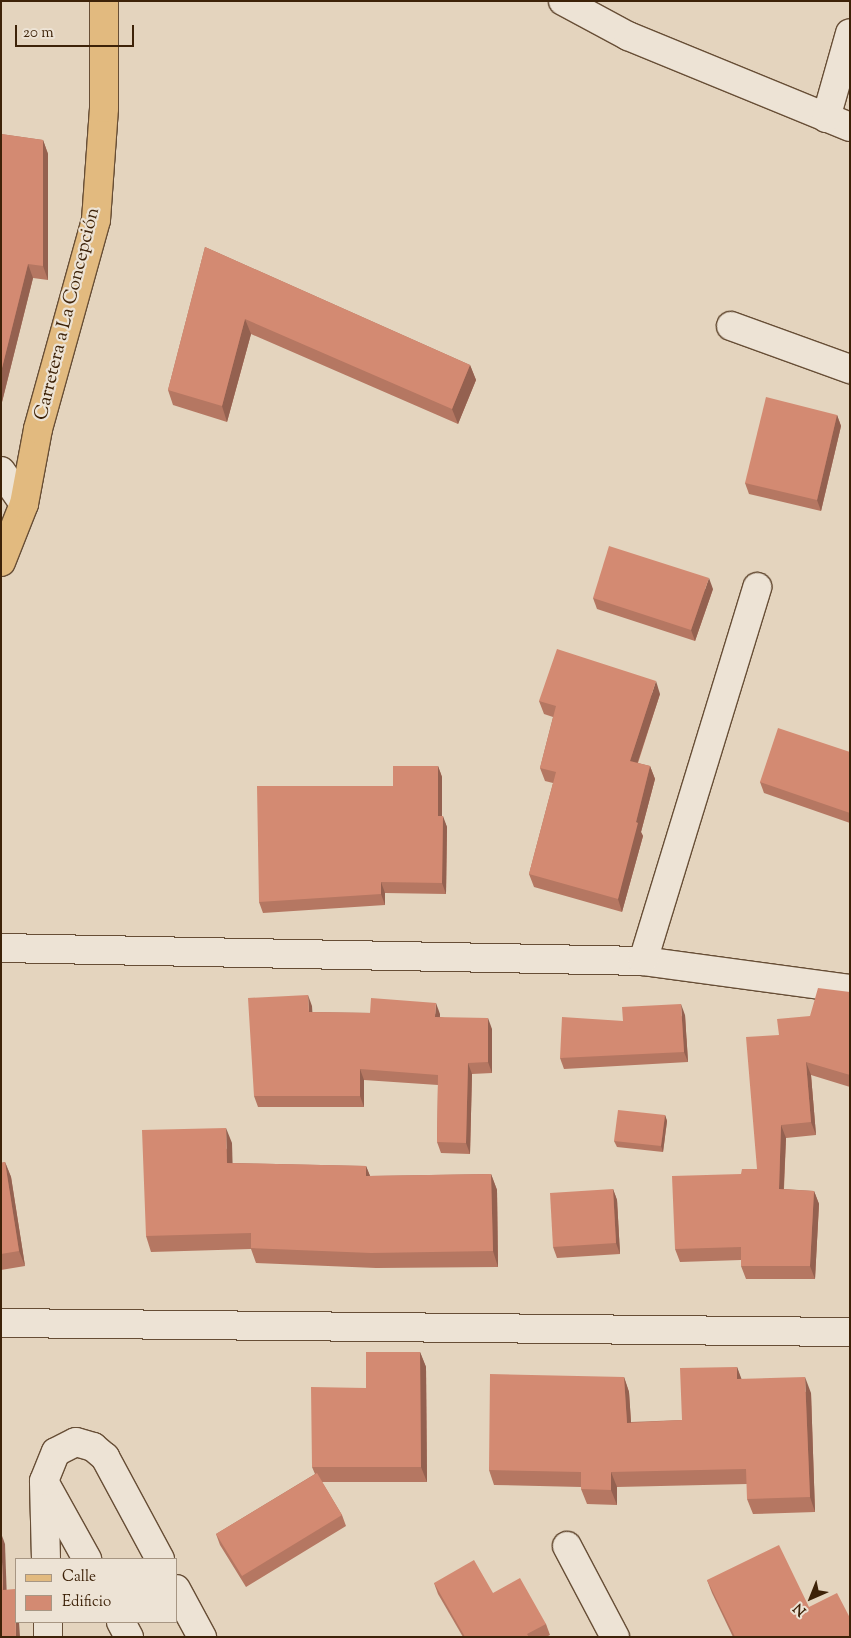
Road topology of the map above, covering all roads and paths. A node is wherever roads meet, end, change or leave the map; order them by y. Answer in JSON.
{"nodes":[{"id":1,"x":104,"y":1,"type":"edge"},
{"id":2,"x":563,"y":1,"type":"edge"},
{"id":3,"x":850,"y":34,"type":"edge"},
{"id":4,"x":828,"y":119,"type":"edge"},
{"id":5,"x":731,"y":326,"type":"dead end"},
{"id":6,"x":850,"y":369,"type":"edge"},
{"id":7,"x":1,"y":471,"type":"edge"},
{"id":8,"x":24,"y":504,"type":"junction"},
{"id":9,"x":1,"y":562,"type":"edge"},
{"id":10,"x":757,"y":587,"type":"dead end"},
{"id":11,"x":1,"y":948,"type":"edge"},
{"id":12,"x":643,"y":962,"type":"junction"},
{"id":13,"x":850,"y":989,"type":"edge"},
{"id":14,"x":1,"y":1323,"type":"edge"},
{"id":15,"x":850,"y":1332,"type":"edge"},
{"id":16,"x":44,"y":1481,"type":"junction"},
{"id":17,"x":567,"y":1546,"type":"dead end"},
{"id":18,"x":46,"y":1558,"type":"edge"},
{"id":19,"x":86,"y":1558,"type":"edge"},
{"id":20,"x":159,"y":1558,"type":"edge"},
{"id":21,"x":178,"y":1593,"type":"edge"},
{"id":22,"x":48,"y":1623,"type":"edge"},
{"id":23,"x":122,"y":1623,"type":"edge"},
{"id":24,"x":48,"y":1637,"type":"edge"},
{"id":25,"x":129,"y":1637,"type":"edge"},
{"id":26,"x":202,"y":1637,"type":"edge"},
{"id":27,"x":616,"y":1637,"type":"edge"}],
"edges":[{"from":1,"to":8,"type":"main road","name":"Carretera a La Concepción"},
{"from":2,"to":4,"type":"street"},
{"from":3,"to":4,"type":"street"},
{"from":5,"to":6,"type":"street"},
{"from":7,"to":8,"type":"street"},
{"from":8,"to":9,"type":"main road","name":"Carretera a La Concepción"},
{"from":10,"to":12,"type":"street"},
{"from":11,"to":12,"type":"street"},
{"from":12,"to":13,"type":"street"},
{"from":14,"to":15,"type":"street"},
{"from":16,"to":18,"type":"street"},
{"from":16,"to":19,"type":"street"},
{"from":16,"to":20,"type":"street"},
{"from":17,"to":27,"type":"street"},
{"from":21,"to":26,"type":"street"},
{"from":22,"to":24,"type":"street"},
{"from":23,"to":25,"type":"street"}]}
